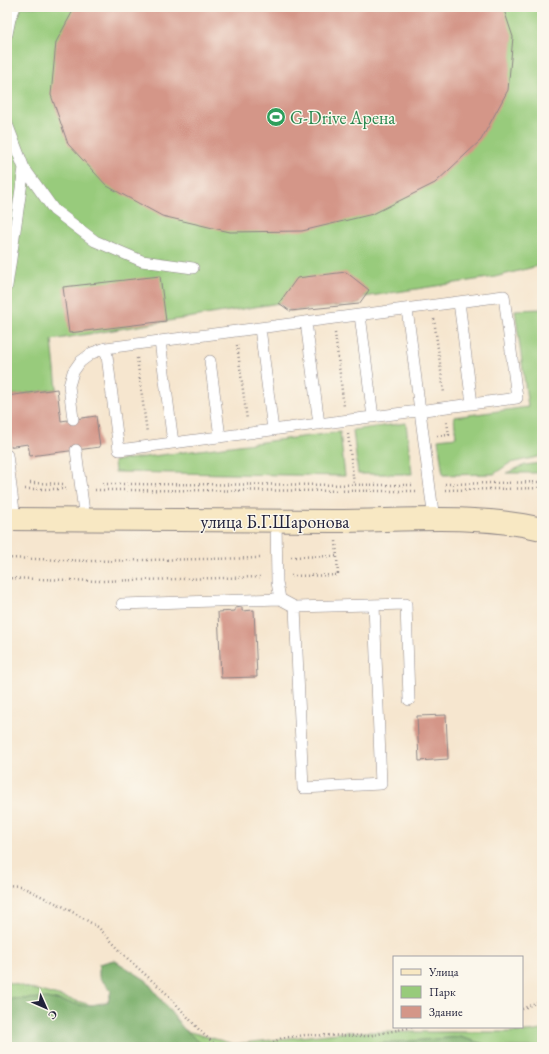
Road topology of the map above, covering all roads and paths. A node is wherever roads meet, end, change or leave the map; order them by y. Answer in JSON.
{"nodes":[{"id":1,"x":15,"y":7,"type":"edge"},
{"id":2,"x":7,"y":34,"type":"edge"},
{"id":3,"x":7,"y":124,"type":"edge"},
{"id":4,"x":24,"y":168,"type":"junction"},
{"id":5,"x":193,"y":268,"type":"dead end"},
{"id":6,"x":7,"y":286,"type":"edge"},
{"id":7,"x":459,"y":302,"type":"junction"},
{"id":8,"x":407,"y":309,"type":"junction"},
{"id":9,"x":360,"y":315,"type":"junction"},
{"id":10,"x":333,"y":318,"type":"junction"},
{"id":11,"x":306,"y":322,"type":"junction"},
{"id":12,"x":260,"y":328,"type":"junction"},
{"id":13,"x":236,"y":331,"type":"junction"},
{"id":14,"x":160,"y":341,"type":"junction"},
{"id":15,"x":135,"y":344,"type":"junction"},
{"id":16,"x":106,"y":348,"type":"junction"},
{"id":17,"x":210,"y":361,"type":"dead end"},
{"id":18,"x":472,"y":404,"type":"junction"},
{"id":19,"x":420,"y":411,"type":"junction"},
{"id":20,"x":373,"y":417,"type":"junction"},
{"id":21,"x":73,"y":419,"type":"dead end"},
{"id":22,"x":346,"y":420,"type":"junction"},
{"id":23,"x":319,"y":424,"type":"junction"},
{"id":24,"x":273,"y":430,"type":"junction"},
{"id":25,"x":248,"y":433,"type":"junction"},
{"id":26,"x":220,"y":437,"type":"junction"},
{"id":27,"x":173,"y":443,"type":"junction"},
{"id":28,"x":148,"y":446,"type":"junction"},
{"id":29,"x":76,"y":450,"type":"dead end"},
{"id":30,"x":7,"y":455,"type":"edge"},
{"id":31,"x":542,"y":482,"type":"edge"},
{"id":32,"x":30,"y":483,"type":"dead end"},
{"id":33,"x":104,"y":484,"type":"dead end"},
{"id":34,"x":354,"y":484,"type":"junction"},
{"id":35,"x":419,"y":484,"type":"dead end"},
{"id":36,"x":440,"y":484,"type":"dead end"},
{"id":37,"x":76,"y":487,"type":"junction"},
{"id":38,"x":11,"y":488,"type":"junction"},
{"id":39,"x":542,"y":488,"type":"edge"},
{"id":40,"x":430,"y":491,"type":"junction"},
{"id":41,"x":11,"y":519,"type":"edge"},
{"id":42,"x":85,"y":520,"type":"junction"},
{"id":43,"x":434,"y":520,"type":"junction"},
{"id":44,"x":276,"y":521,"type":"junction"},
{"id":45,"x":542,"y":529,"type":"edge"},
{"id":46,"x":336,"y":541,"type":"dead end"},
{"id":47,"x":336,"y":556,"type":"junction"},
{"id":48,"x":276,"y":557,"type":"junction"},
{"id":49,"x":7,"y":558,"type":"edge"},
{"id":50,"x":277,"y":576,"type":"junction"},
{"id":51,"x":7,"y":578,"type":"edge"},
{"id":52,"x":280,"y":599,"type":"junction"},
{"id":53,"x":122,"y":604,"type":"dead end"},
{"id":54,"x":374,"y":605,"type":"junction"},
{"id":55,"x":295,"y":607,"type":"junction"},
{"id":56,"x":409,"y":700,"type":"dead end"},
{"id":57,"x":7,"y":885,"type":"edge"},
{"id":58,"x":542,"y":1000,"type":"edge"},
{"id":59,"x":523,"y":1009,"type":"edge"},
{"id":60,"x":408,"y":1028,"type":"edge"},
{"id":61,"x":218,"y":1047,"type":"edge"},
{"id":62,"x":262,"y":1047,"type":"edge"}],
"edges":[{"from":1,"to":2,"type":"lane"},
{"from":3,"to":4,"type":"lane"},
{"from":4,"to":5,"type":"lane"},
{"from":4,"to":6,"type":"lane"},
{"from":7,"to":8,"type":"lane"},
{"from":7,"to":18,"type":"lane"},
{"from":7,"to":18,"type":"lane"},
{"from":8,"to":9,"type":"lane"},
{"from":8,"to":19,"type":"lane"},
{"from":9,"to":10,"type":"lane"},
{"from":9,"to":20,"type":"lane"},
{"from":10,"to":11,"type":"lane"},
{"from":10,"to":22,"type":"path"},
{"from":11,"to":12,"type":"lane"},
{"from":11,"to":23,"type":"lane"},
{"from":12,"to":13,"type":"lane"},
{"from":12,"to":24,"type":"lane"},
{"from":13,"to":14,"type":"lane"},
{"from":13,"to":25,"type":"path"},
{"from":14,"to":15,"type":"lane"},
{"from":14,"to":27,"type":"lane"},
{"from":15,"to":16,"type":"lane"},
{"from":15,"to":28,"type":"path"},
{"from":16,"to":21,"type":"lane"},
{"from":16,"to":28,"type":"lane"},
{"from":17,"to":26,"type":"lane"},
{"from":18,"to":19,"type":"lane"},
{"from":19,"to":20,"type":"lane"},
{"from":19,"to":40,"type":"lane"},
{"from":20,"to":22,"type":"lane"},
{"from":22,"to":23,"type":"lane"},
{"from":22,"to":34,"type":"path"},
{"from":23,"to":24,"type":"lane"},
{"from":24,"to":25,"type":"lane"},
{"from":25,"to":26,"type":"lane"},
{"from":26,"to":27,"type":"lane"},
{"from":27,"to":28,"type":"lane"},
{"from":29,"to":37,"type":"lane"},
{"from":30,"to":38,"type":"lane"},
{"from":31,"to":36,"type":"path"},
{"from":32,"to":37,"type":"path"},
{"from":33,"to":34,"type":"path"},
{"from":34,"to":35,"type":"path"},
{"from":37,"to":38,"type":"path"},
{"from":37,"to":40,"type":"path"},
{"from":37,"to":42,"type":"lane"},
{"from":38,"to":41,"type":"lane"},
{"from":39,"to":40,"type":"path"},
{"from":40,"to":43,"type":"lane"},
{"from":41,"to":42,"type":"main road","name":"улица Б.Г.Шаронова"},
{"from":42,"to":44,"type":"main road","name":"улица Б.Г.Шаронова"},
{"from":43,"to":44,"type":"main road","name":"улица Б.Г.Шаронова"},
{"from":43,"to":45,"type":"main road","name":"улица Б.Г.Шаронова"},
{"from":44,"to":48,"type":"lane"},
{"from":46,"to":47,"type":"path"},
{"from":47,"to":48,"type":"path"},
{"from":47,"to":50,"type":"path"},
{"from":48,"to":49,"type":"path"},
{"from":48,"to":50,"type":"lane"},
{"from":50,"to":51,"type":"path"},
{"from":50,"to":52,"type":"lane"},
{"from":52,"to":53,"type":"lane"},
{"from":52,"to":55,"type":"lane"},
{"from":54,"to":55,"type":"lane"},
{"from":54,"to":55,"type":"lane"},
{"from":54,"to":56,"type":"lane"},
{"from":57,"to":61,"type":"path"},
{"from":58,"to":59,"type":"path"},
{"from":60,"to":62,"type":"path"}]}
